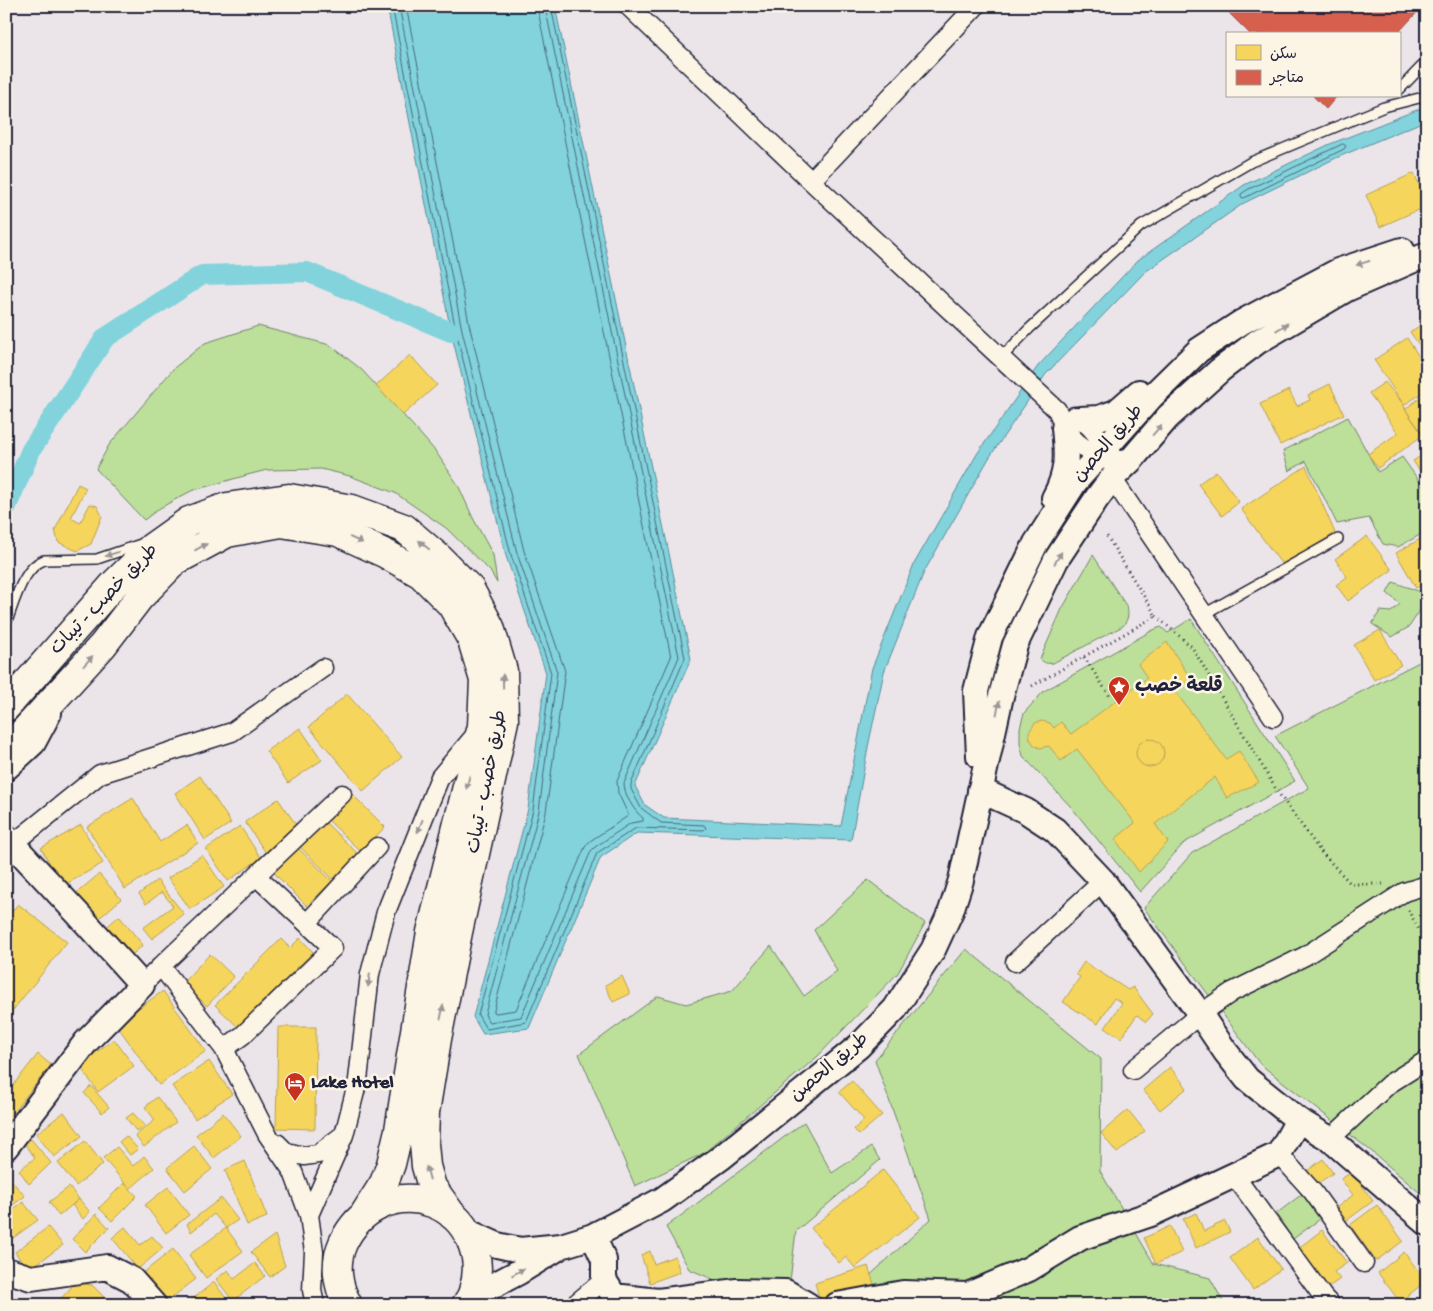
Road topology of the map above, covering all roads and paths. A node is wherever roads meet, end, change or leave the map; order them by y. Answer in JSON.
{"nodes":[{"id":1,"x":628,"y":6,"type":"edge"},
{"id":2,"x":976,"y":6,"type":"edge"},
{"id":3,"x":1427,"y":61,"type":"edge"},
{"id":4,"x":1400,"y":89,"type":"edge"},
{"id":5,"x":1427,"y":96,"type":"edge"},
{"id":6,"x":1392,"y":98,"type":"edge"},
{"id":7,"x":1384,"y":107,"type":"junction"},
{"id":8,"x":811,"y":181,"type":"junction"},
{"id":9,"x":1427,"y":245,"type":"edge"},
{"id":10,"x":1427,"y":255,"type":"edge"},
{"id":11,"x":1199,"y":350,"type":"junction"},
{"id":12,"x":1001,"y":358,"type":"junction"},
{"id":13,"x":1067,"y":419,"type":"junction"},
{"id":14,"x":1105,"y":460,"type":"junction"},
{"id":15,"x":189,"y":521,"type":"junction"},
{"id":16,"x":1105,"y":533,"type":"dead end"},
{"id":17,"x":1338,"y":539,"type":"dead end"},
{"id":18,"x":1204,"y":614,"type":"junction"},
{"id":19,"x":1156,"y":616,"type":"junction"},
{"id":20,"x":6,"y":624,"type":"edge"},
{"id":21,"x":990,"y":638,"type":"junction"},
{"id":22,"x":1084,"y":657,"type":"junction"},
{"id":23,"x":323,"y":668,"type":"dead end"},
{"id":24,"x":1032,"y":686,"type":"dead end"},
{"id":25,"x":61,"y":692,"type":"junction"},
{"id":26,"x":1111,"y":698,"type":"dead end"},
{"id":27,"x":6,"y":707,"type":"edge"},
{"id":28,"x":1273,"y":717,"type":"dead end"},
{"id":29,"x":482,"y":726,"type":"junction"},
{"id":30,"x":6,"y":747,"type":"edge"},
{"id":31,"x":6,"y":768,"type":"edge"},
{"id":32,"x":980,"y":790,"type":"junction"},
{"id":33,"x":342,"y":794,"type":"dead end"},
{"id":34,"x":10,"y":841,"type":"edge"},
{"id":35,"x":378,"y":847,"type":"dead end"},
{"id":36,"x":256,"y":876,"type":"junction"},
{"id":37,"x":1103,"y":881,"type":"junction"},
{"id":38,"x":1427,"y":885,"type":"edge"},
{"id":39,"x":1398,"y":896,"type":"junction"},
{"id":40,"x":307,"y":923,"type":"junction"},
{"id":41,"x":1427,"y":944,"type":"edge"},
{"id":42,"x":1015,"y":962,"type":"dead end"},
{"id":43,"x":161,"y":966,"type":"junction"},
{"id":44,"x":142,"y":985,"type":"junction"},
{"id":45,"x":1200,"y":1014,"type":"junction"},
{"id":46,"x":224,"y":1049,"type":"junction"},
{"id":47,"x":1427,"y":1060,"type":"edge"},
{"id":48,"x":1133,"y":1070,"type":"dead end"},
{"id":49,"x":1298,"y":1120,"type":"junction"},
{"id":50,"x":268,"y":1134,"type":"junction"},
{"id":51,"x":344,"y":1135,"type":"junction"},
{"id":52,"x":1330,"y":1139,"type":"junction"},
{"id":53,"x":6,"y":1147,"type":"edge"},
{"id":54,"x":1279,"y":1154,"type":"junction"},
{"id":55,"x":1234,"y":1175,"type":"junction"},
{"id":56,"x":365,"y":1213,"type":"junction"},
{"id":57,"x":309,"y":1215,"type":"junction"},
{"id":58,"x":459,"y":1223,"type":"junction"},
{"id":59,"x":1427,"y":1223,"type":"edge"},
{"id":60,"x":593,"y":1236,"type":"junction"},
{"id":61,"x":561,"y":1246,"type":"junction"},
{"id":62,"x":1364,"y":1263,"type":"dead end"},
{"id":63,"x":6,"y":1270,"type":"edge"},
{"id":64,"x":604,"y":1280,"type":"junction"},
{"id":65,"x":470,"y":1298,"type":"edge"},
{"id":66,"x":154,"y":1305,"type":"edge"},
{"id":67,"x":315,"y":1305,"type":"edge"},
{"id":68,"x":348,"y":1305,"type":"edge"},
{"id":69,"x":574,"y":1305,"type":"edge"},
{"id":70,"x":808,"y":1305,"type":"edge"},
{"id":71,"x":837,"y":1305,"type":"edge"},
{"id":72,"x":1331,"y":1305,"type":"edge"}],
"edges":[{"from":1,"to":8,"type":"street"},
{"from":2,"to":8,"type":"street"},
{"from":3,"to":4,"type":"lane"},
{"from":5,"to":7,"type":"lane"},
{"from":6,"to":7,"type":"lane"},
{"from":7,"to":12,"type":"lane"},
{"from":8,"to":12,"type":"street"},
{"from":9,"to":11,"type":"street","name":"طريق الحصن","one_way":true},
{"from":14,"to":10,"type":"street","name":"طريق الحصن","one_way":true},
{"from":11,"to":13,"type":"street"},
{"from":11,"to":14,"type":"street","name":"طريق الحصن"},
{"from":12,"to":13,"type":"street"},
{"from":13,"to":14,"type":"street"},
{"from":13,"to":21,"type":"street"},
{"from":14,"to":18,"type":"street"},
{"from":14,"to":21,"type":"street","name":"طريق الحصن"},
{"from":32,"to":14,"type":"street","name":"طريق الحصن","one_way":true},
{"from":15,"to":20,"type":"lane","one_way":true},
{"from":15,"to":27,"type":"highway","name":"طريق خصب - تيبات"},
{"from":58,"to":15,"type":"highway","name":"طريق خصب - تيبات","one_way":true},
{"from":16,"to":19,"type":"path"},
{"from":17,"to":18,"type":"lane"},
{"from":18,"to":28,"type":"street"},
{"from":19,"to":22,"type":"path"},
{"from":19,"to":39,"type":"path"},
{"from":21,"to":32,"type":"street","name":"طريق الحصن"},
{"from":22,"to":24,"type":"path"},
{"from":22,"to":26,"type":"path"},
{"from":23,"to":34,"type":"street"},
{"from":25,"to":29,"type":"highway","name":"طريق خصب - تيبات","one_way":true},
{"from":25,"to":30,"type":"highway","name":"طريق خصب - تيبات"},
{"from":25,"to":31,"type":"street"},
{"from":29,"to":51,"type":"street","one_way":true},
{"from":29,"to":56,"type":"highway","name":"طريق خصب - تيبات","one_way":true},
{"from":32,"to":37,"type":"street"},
{"from":32,"to":60,"type":"street","name":"طريق الحصن"},
{"from":33,"to":36,"type":"street"},
{"from":34,"to":44,"type":"street"},
{"from":35,"to":40,"type":"street"},
{"from":36,"to":40,"type":"street"},
{"from":36,"to":43,"type":"street"},
{"from":37,"to":42,"type":"street"},
{"from":37,"to":45,"type":"street"},
{"from":38,"to":39,"type":"street"},
{"from":39,"to":41,"type":"path"},
{"from":39,"to":45,"type":"street"},
{"from":40,"to":46,"type":"street"},
{"from":43,"to":44,"type":"street"},
{"from":43,"to":46,"type":"street"},
{"from":44,"to":53,"type":"street"},
{"from":45,"to":48,"type":"street"},
{"from":45,"to":49,"type":"street"},
{"from":46,"to":50,"type":"street"},
{"from":47,"to":52,"type":"street"},
{"from":49,"to":52,"type":"street"},
{"from":49,"to":54,"type":"street"},
{"from":50,"to":51,"type":"street"},
{"from":50,"to":57,"type":"street"},
{"from":51,"to":57,"type":"street"},
{"from":52,"to":59,"type":"street"},
{"from":54,"to":55,"type":"street"},
{"from":54,"to":62,"type":"street"},
{"from":55,"to":71,"type":"street"},
{"from":55,"to":72,"type":"street"},
{"from":56,"to":58,"type":"highway"},
{"from":56,"to":68,"type":"highway"},
{"from":57,"to":67,"type":"street"},
{"from":58,"to":61,"type":"street","name":"طريق الحصن"},
{"from":58,"to":65,"type":"highway","name":"طريق خصب - تيبات"},
{"from":60,"to":61,"type":"street","name":"طريق الحصن"},
{"from":60,"to":64,"type":"street"},
{"from":65,"to":61,"type":"street","name":"طريق الحصن","one_way":true},
{"from":63,"to":66,"type":"street"},
{"from":64,"to":69,"type":"street"},
{"from":64,"to":70,"type":"street"}]}
